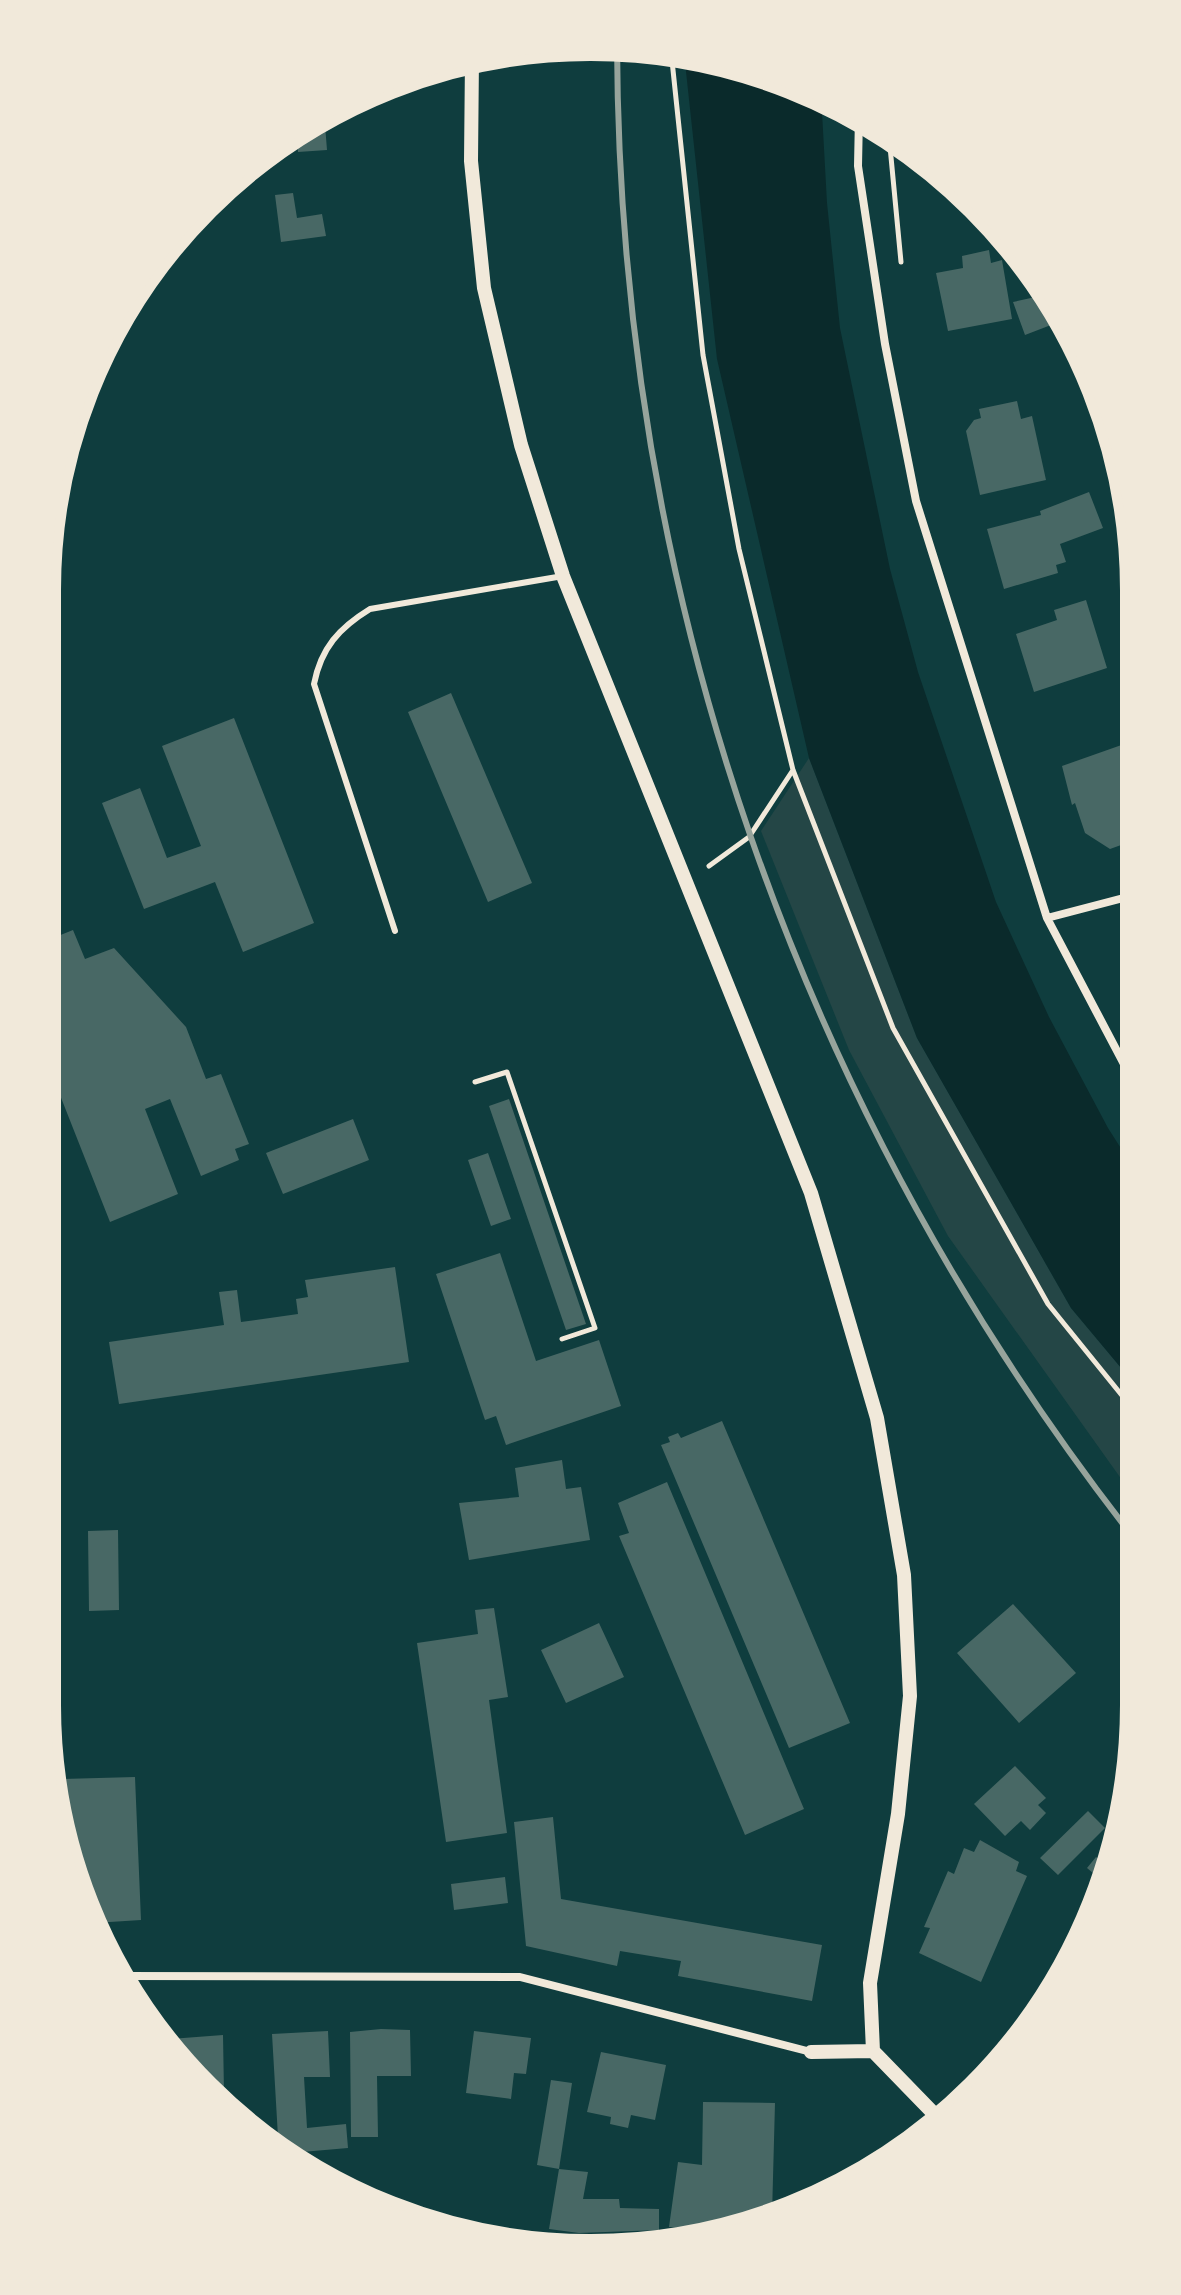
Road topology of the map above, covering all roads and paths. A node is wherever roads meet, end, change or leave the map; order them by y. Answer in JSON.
{"nodes":[{"id":1,"x":672,"y":63,"type":"edge"},
{"id":2,"x":472,"y":69,"type":"edge"},
{"id":3,"x":859,"y":128,"type":"edge"},
{"id":4,"x":890,"y":148,"type":"edge"},
{"id":5,"x":902,"y":274,"type":"dead end"},
{"id":6,"x":563,"y":576,"type":"junction"},
{"id":7,"x":793,"y":770,"type":"junction"},
{"id":8,"x":686,"y":883,"type":"junction"},
{"id":9,"x":1125,"y":898,"type":"edge"},
{"id":10,"x":1047,"y":918,"type":"junction"},
{"id":11,"x":395,"y":931,"type":"dead end"},
{"id":12,"x":1125,"y":1066,"type":"edge"},
{"id":13,"x":475,"y":1082,"type":"dead end"},
{"id":14,"x":562,"y":1339,"type":"dead end"},
{"id":15,"x":1125,"y":1399,"type":"edge"},
{"id":16,"x":130,"y":1976,"type":"edge"},
{"id":17,"x":873,"y":2051,"type":"junction"},
{"id":18,"x":811,"y":2052,"type":"joint"},
{"id":19,"x":934,"y":2114,"type":"edge"}],
"edges":[{"from":1,"to":7,"type":"path"},
{"from":2,"to":6,"type":"street"},
{"from":3,"to":10,"type":"street"},
{"from":4,"to":5,"type":"path"},
{"from":6,"to":8,"type":"street"},
{"from":6,"to":11,"type":"lane"},
{"from":7,"to":8,"type":"path"},
{"from":7,"to":15,"type":"path"},
{"from":8,"to":17,"type":"street"},
{"from":9,"to":10,"type":"street"},
{"from":10,"to":12,"type":"street"},
{"from":13,"to":14,"type":"path"},
{"from":16,"to":18,"type":"street"},
{"from":17,"to":18,"type":"street"},
{"from":17,"to":19,"type":"street"}]}
